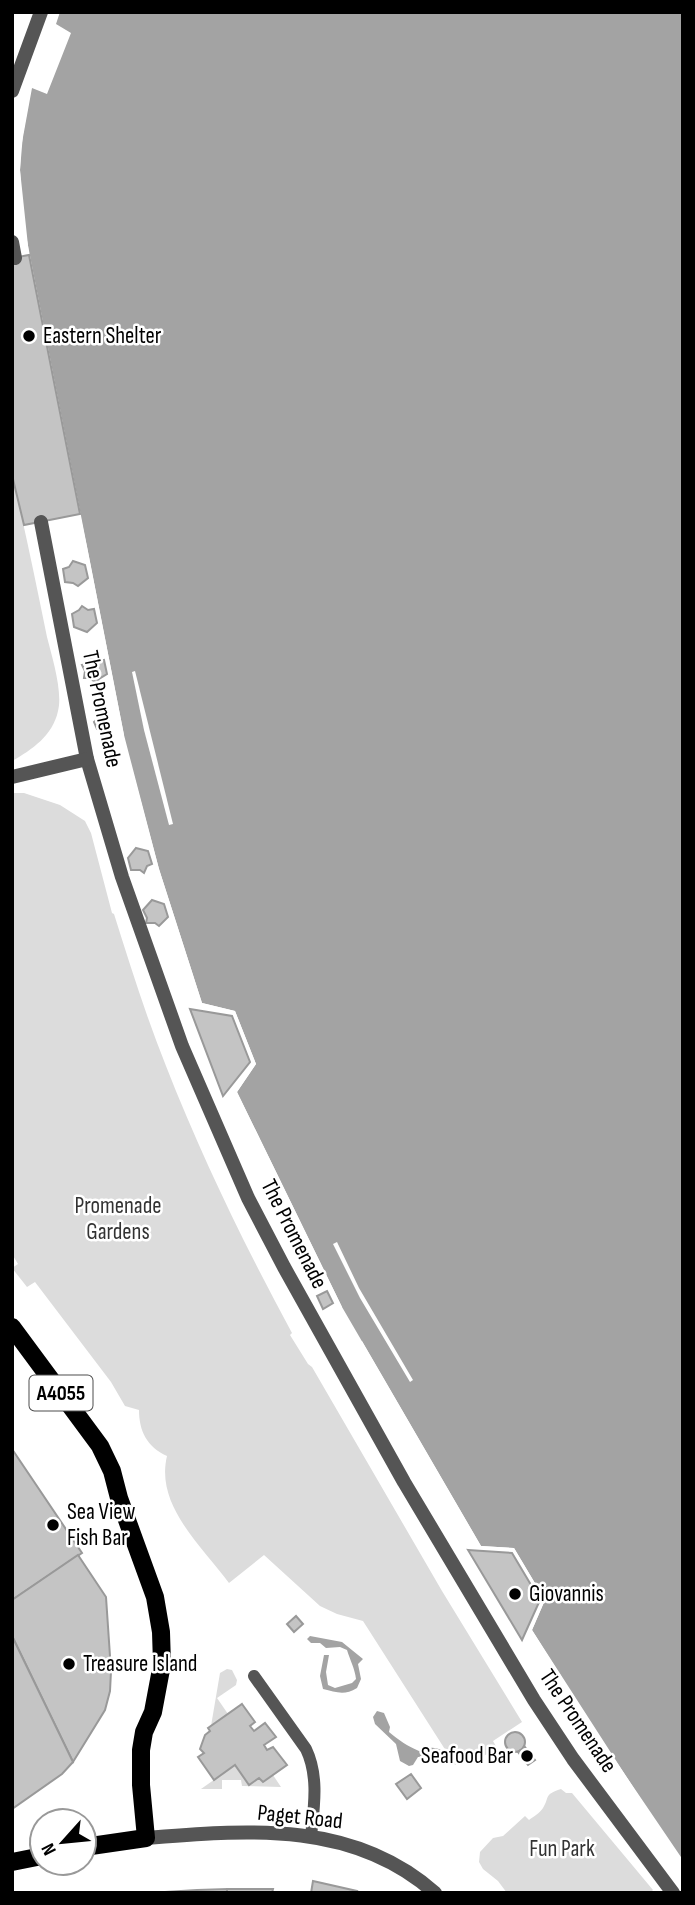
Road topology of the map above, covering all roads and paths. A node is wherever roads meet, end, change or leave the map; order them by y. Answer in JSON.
{"nodes":[{"id":1,"x":41,"y":12,"type":"edge"},
{"id":2,"x":12,"y":91,"type":"edge"},
{"id":3,"x":12,"y":242,"type":"edge"},
{"id":4,"x":15,"y":258,"type":"dead end"},
{"id":5,"x":41,"y":522,"type":"dead end"},
{"id":6,"x":87,"y":759,"type":"junction"},
{"id":7,"x":12,"y":777,"type":"edge"},
{"id":8,"x":12,"y":1328,"type":"edge"},
{"id":9,"x":254,"y":1676,"type":"dead end"},
{"id":10,"x":311,"y":1836,"type":"junction"},
{"id":11,"x":146,"y":1838,"type":"junction"},
{"id":12,"x":98,"y":1845,"type":"edge"},
{"id":13,"x":435,"y":1893,"type":"edge"},
{"id":14,"x":673,"y":1893,"type":"edge"}],
"edges":[{"from":1,"to":2,"type":"street"},
{"from":3,"to":4,"type":"street"},
{"from":5,"to":6,"type":"street","name":"The Promenade"},
{"from":6,"to":7,"type":"street"},
{"from":6,"to":14,"type":"street","name":"The Promenade"},
{"from":8,"to":11,"type":"main road","number":"A4055"},
{"from":9,"to":10,"type":"lane"},
{"from":10,"to":11,"type":"street","name":"Paget Road"},
{"from":10,"to":13,"type":"street","name":"Paget Road"},
{"from":11,"to":12,"type":"main road"}]}
